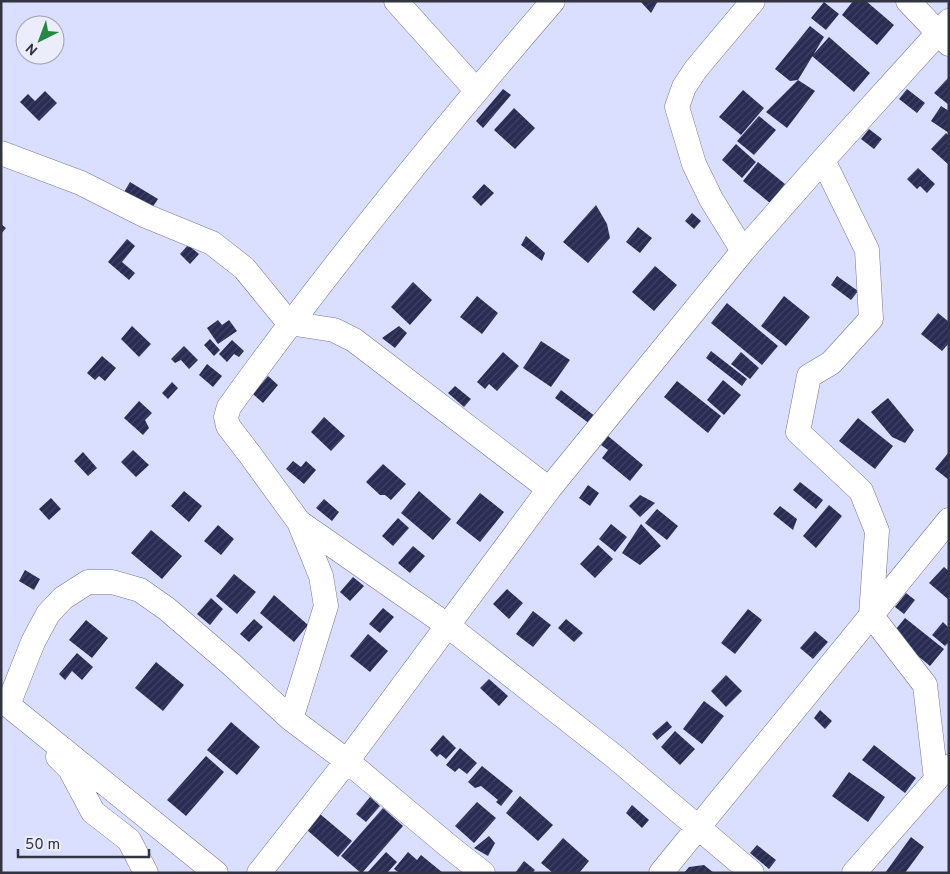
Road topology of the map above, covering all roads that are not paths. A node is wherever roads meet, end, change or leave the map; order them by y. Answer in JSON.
{"nodes":[{"id":1,"x":396,"y":1,"type":"edge"},
{"id":2,"x":553,"y":1,"type":"edge"},
{"id":3,"x":754,"y":1,"type":"edge"},
{"id":4,"x":908,"y":1,"type":"edge"},
{"id":5,"x":945,"y":32,"type":"edge"},
{"id":6,"x":476,"y":90,"type":"junction"},
{"id":7,"x":1,"y":153,"type":"edge"},
{"id":8,"x":823,"y":160,"type":"junction"},
{"id":9,"x":744,"y":251,"type":"junction"},
{"id":10,"x":290,"y":323,"type":"junction"},
{"id":11,"x":549,"y":489,"type":"junction"},
{"id":12,"x":949,"y":520,"type":"edge"},
{"id":13,"x":299,"y":522,"type":"junction"},
{"id":14,"x":871,"y":616,"type":"junction"},
{"id":15,"x":447,"y":625,"type":"junction"},
{"id":16,"x":5,"y":703,"type":"edge"},
{"id":17,"x":291,"y":719,"type":"junction"},
{"id":18,"x":347,"y":761,"type":"junction"},
{"id":19,"x":942,"y":772,"type":"edge"},
{"id":20,"x":699,"y":827,"type":"junction"},
{"id":21,"x":146,"y":873,"type":"edge"},
{"id":22,"x":216,"y":873,"type":"edge"},
{"id":23,"x":259,"y":873,"type":"edge"},
{"id":24,"x":483,"y":873,"type":"edge"},
{"id":25,"x":661,"y":873,"type":"edge"},
{"id":26,"x":752,"y":873,"type":"edge"},
{"id":27,"x":854,"y":873,"type":"edge"}],
"edges":[{"from":1,"to":6,"type":"street"},
{"from":2,"to":6,"type":"street"},
{"from":3,"to":9,"type":"street"},
{"from":4,"to":5,"type":"street"},
{"from":5,"to":8,"type":"street"},
{"from":6,"to":10,"type":"street"},
{"from":7,"to":10,"type":"street"},
{"from":8,"to":9,"type":"street"},
{"from":8,"to":14,"type":"street"},
{"from":9,"to":11,"type":"street"},
{"from":10,"to":11,"type":"street"},
{"from":10,"to":13,"type":"street"},
{"from":11,"to":15,"type":"street"},
{"from":12,"to":14,"type":"street"},
{"from":13,"to":15,"type":"street"},
{"from":13,"to":17,"type":"street"},
{"from":14,"to":19,"type":"street"},
{"from":14,"to":20,"type":"street"},
{"from":15,"to":18,"type":"street"},
{"from":15,"to":20,"type":"street"},
{"from":16,"to":17,"type":"street"},
{"from":16,"to":21,"type":"street"},
{"from":16,"to":22,"type":"street"},
{"from":17,"to":18,"type":"street"},
{"from":18,"to":23,"type":"street"},
{"from":18,"to":24,"type":"street"},
{"from":19,"to":27,"type":"street"},
{"from":20,"to":25,"type":"street"},
{"from":20,"to":26,"type":"street"}]}
